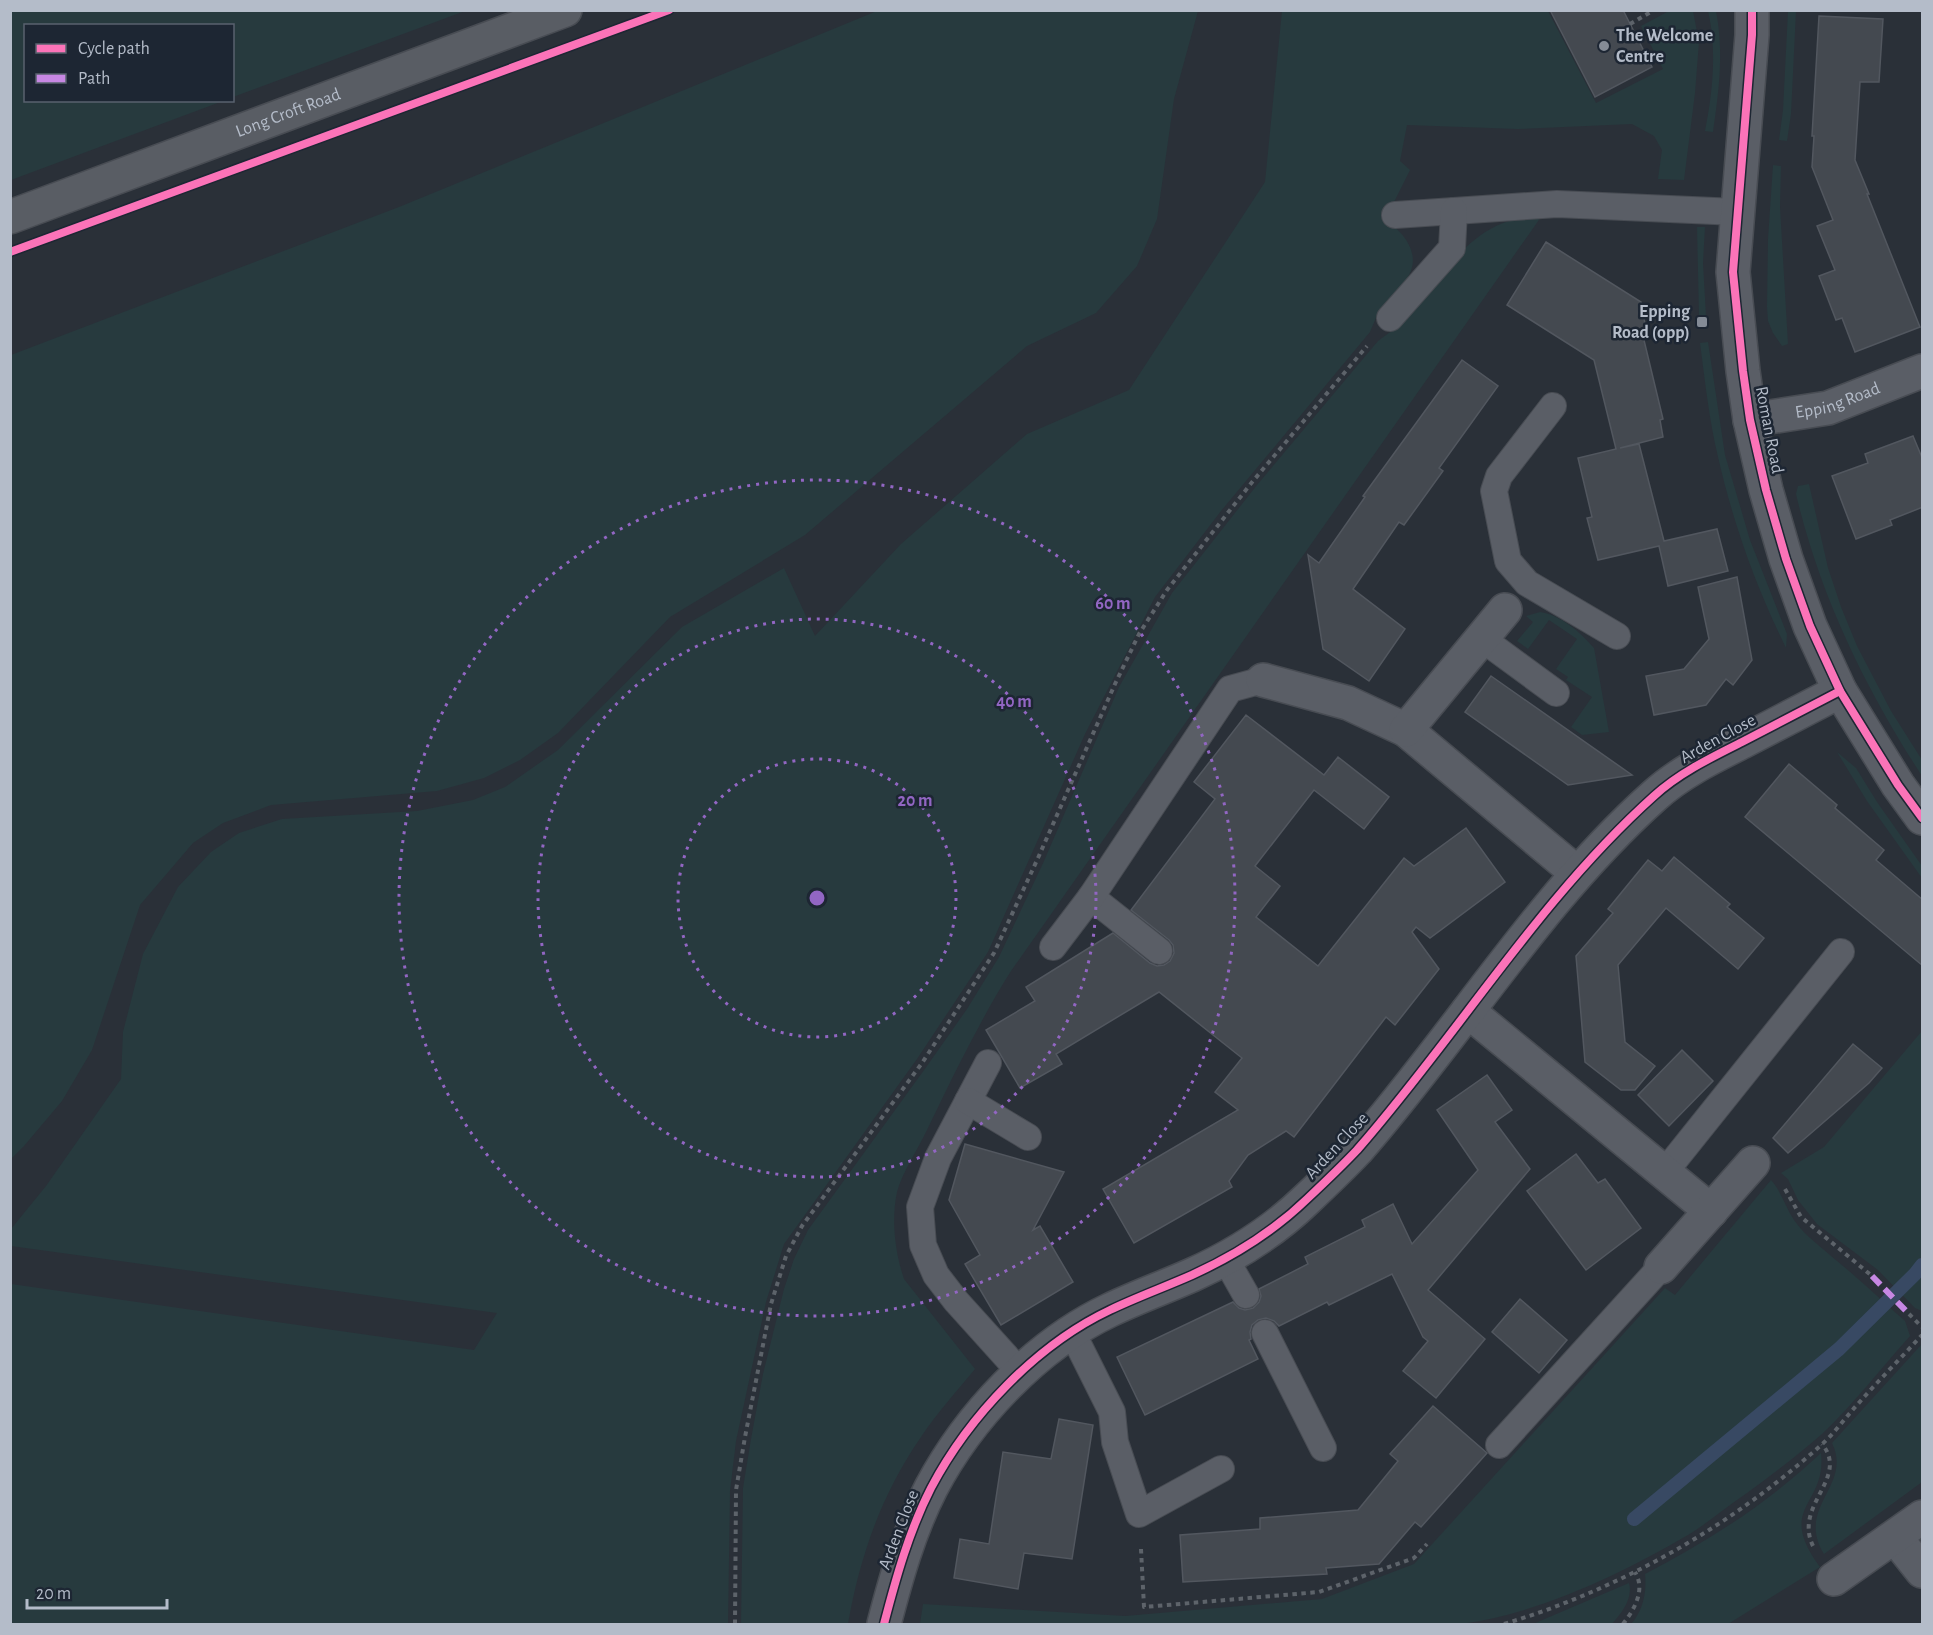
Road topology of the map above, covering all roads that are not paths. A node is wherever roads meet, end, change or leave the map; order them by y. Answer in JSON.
{"nodes":[{"id":1,"x":565,"y":10,"type":"edge"},
{"id":2,"x":1752,"y":10,"type":"edge"},
{"id":3,"x":1454,"y":211,"type":"junction"},
{"id":4,"x":1737,"y":213,"type":"junction"},
{"id":5,"x":1395,"y":215,"type":"dead end"},
{"id":6,"x":10,"y":217,"type":"edge"},
{"id":7,"x":1390,"y":318,"type":"road end"},
{"id":8,"x":1923,"y":371,"type":"edge"},
{"id":9,"x":1553,"y":406,"type":"dead end"},
{"id":10,"x":1750,"y":420,"type":"junction"},
{"id":11,"x":1527,"y":583,"type":"junction"},
{"id":12,"x":1505,"y":610,"type":"joint"},
{"id":13,"x":1617,"y":636,"type":"dead end"},
{"id":14,"x":1481,"y":638,"type":"junction"},
{"id":15,"x":1263,"y":680,"type":"joint"},
{"id":16,"x":1840,"y":691,"type":"junction"},
{"id":17,"x":1556,"y":693,"type":"dead end"},
{"id":18,"x":1406,"y":730,"type":"junction"},
{"id":19,"x":1923,"y":818,"type":"edge"},
{"id":20,"x":1577,"y":873,"type":"junction"},
{"id":21,"x":1091,"y":897,"type":"junction"},
{"id":22,"x":1053,"y":947,"type":"dead end"},
{"id":23,"x":1159,"y":951,"type":"dead end"},
{"id":24,"x":1841,"y":952,"type":"dead end"},
{"id":25,"x":1468,"y":1011,"type":"junction"},
{"id":26,"x":987,"y":1063,"type":"dead end"},
{"id":27,"x":968,"y":1101,"type":"junction"},
{"id":28,"x":1028,"y":1137,"type":"dead end"},
{"id":29,"x":1753,"y":1163,"type":"road end"},
{"id":30,"x":1664,"y":1173,"type":"junction"},
{"id":31,"x":1711,"y":1211,"type":"junction"},
{"id":32,"x":1225,"y":1258,"type":"junction"},
{"id":33,"x":1661,"y":1268,"type":"joint"},
{"id":34,"x":1246,"y":1295,"type":"dead end"},
{"id":35,"x":1072,"y":1332,"type":"junction"},
{"id":36,"x":1265,"y":1333,"type":"dead end"},
{"id":37,"x":1020,"y":1372,"type":"junction"},
{"id":38,"x":1499,"y":1445,"type":"dead end"},
{"id":39,"x":1323,"y":1448,"type":"dead end"},
{"id":40,"x":1221,"y":1469,"type":"dead end"},
{"id":41,"x":1923,"y":1517,"type":"edge"},
{"id":42,"x":1895,"y":1536,"type":"junction"},
{"id":43,"x":1923,"y":1571,"type":"edge"},
{"id":44,"x":1834,"y":1579,"type":"road end"},
{"id":45,"x":884,"y":1624,"type":"edge"}],
"edges":[{"from":1,"to":6,"type":"street","name":"Long Croft Road"},
{"from":2,"to":4,"type":"street","name":"Roman Road"},
{"from":3,"to":4,"type":"lane"},
{"from":3,"to":5,"type":"lane"},
{"from":3,"to":7,"type":"lane"},
{"from":4,"to":10,"type":"street","name":"Roman Road"},
{"from":8,"to":10,"type":"street","name":"Epping Road"},
{"from":9,"to":11,"type":"lane"},
{"from":10,"to":16,"type":"street","name":"Roman Road"},
{"from":11,"to":12,"type":"lane"},
{"from":11,"to":13,"type":"lane"},
{"from":12,"to":14,"type":"street"},
{"from":14,"to":17,"type":"lane"},
{"from":14,"to":18,"type":"street"},
{"from":15,"to":18,"type":"street"},
{"from":15,"to":21,"type":"lane"},
{"from":16,"to":19,"type":"street","name":"Roman Road"},
{"from":16,"to":20,"type":"street","name":"Arden Close"},
{"from":18,"to":20,"type":"street"},
{"from":20,"to":25,"type":"street","name":"Arden Close"},
{"from":21,"to":22,"type":"lane"},
{"from":21,"to":23,"type":"lane"},
{"from":24,"to":30,"type":"lane"},
{"from":25,"to":30,"type":"street"},
{"from":25,"to":32,"type":"street","name":"Arden Close"},
{"from":26,"to":27,"type":"lane"},
{"from":27,"to":28,"type":"lane"},
{"from":27,"to":37,"type":"lane"},
{"from":29,"to":31,"type":"street"},
{"from":30,"to":31,"type":"street"},
{"from":31,"to":33,"type":"street"},
{"from":32,"to":34,"type":"lane"},
{"from":32,"to":35,"type":"street","name":"Arden Close"},
{"from":33,"to":38,"type":"lane"},
{"from":35,"to":37,"type":"street","name":"Arden Close"},
{"from":35,"to":40,"type":"lane"},
{"from":36,"to":39,"type":"lane"},
{"from":37,"to":45,"type":"street","name":"Arden Close"},
{"from":41,"to":42,"type":"street"},
{"from":42,"to":43,"type":"street"},
{"from":42,"to":44,"type":"street"}]}
